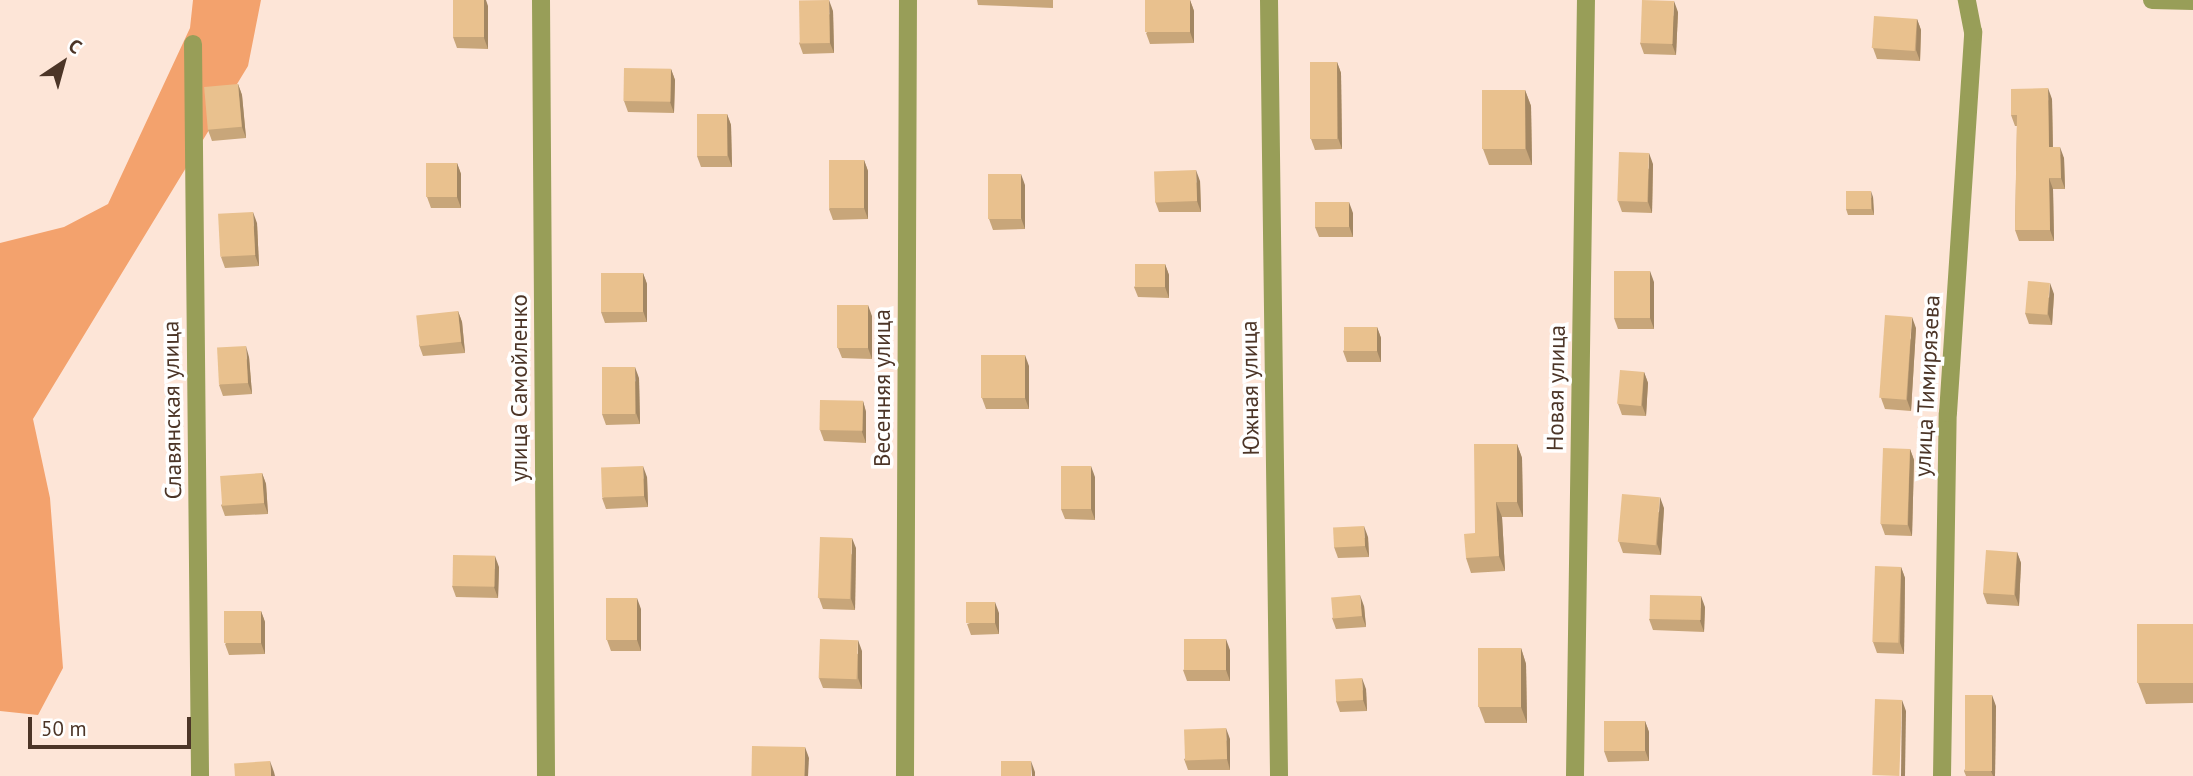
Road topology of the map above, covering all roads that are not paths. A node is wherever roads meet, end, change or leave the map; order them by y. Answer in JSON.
{"nodes":[{"id":1,"x":541,"y":0,"type":"edge"},
{"id":2,"x":908,"y":0,"type":"edge"},
{"id":3,"x":1269,"y":0,"type":"edge"},
{"id":4,"x":1586,"y":0,"type":"edge"},
{"id":5,"x":1968,"y":0,"type":"edge"},
{"id":6,"x":2152,"y":0,"type":"edge"},
{"id":7,"x":2193,"y":1,"type":"edge"},
{"id":8,"x":193,"y":44,"type":"dead end"},
{"id":9,"x":200,"y":776,"type":"edge"},
{"id":10,"x":546,"y":776,"type":"edge"},
{"id":11,"x":905,"y":776,"type":"edge"},
{"id":12,"x":1279,"y":776,"type":"edge"},
{"id":13,"x":1575,"y":776,"type":"edge"},
{"id":14,"x":1942,"y":776,"type":"edge"}],
"edges":[{"from":1,"to":10,"type":"street","name":"улица Самойленко"},
{"from":2,"to":11,"type":"street","name":"Весенняя улица"},
{"from":3,"to":12,"type":"street","name":"Южная улица"},
{"from":4,"to":13,"type":"street","name":"Новая улица"},
{"from":5,"to":14,"type":"street","name":"улица Тимирязева"},
{"from":6,"to":7,"type":"street"},
{"from":8,"to":9,"type":"street","name":"Славянская улица"}]}
